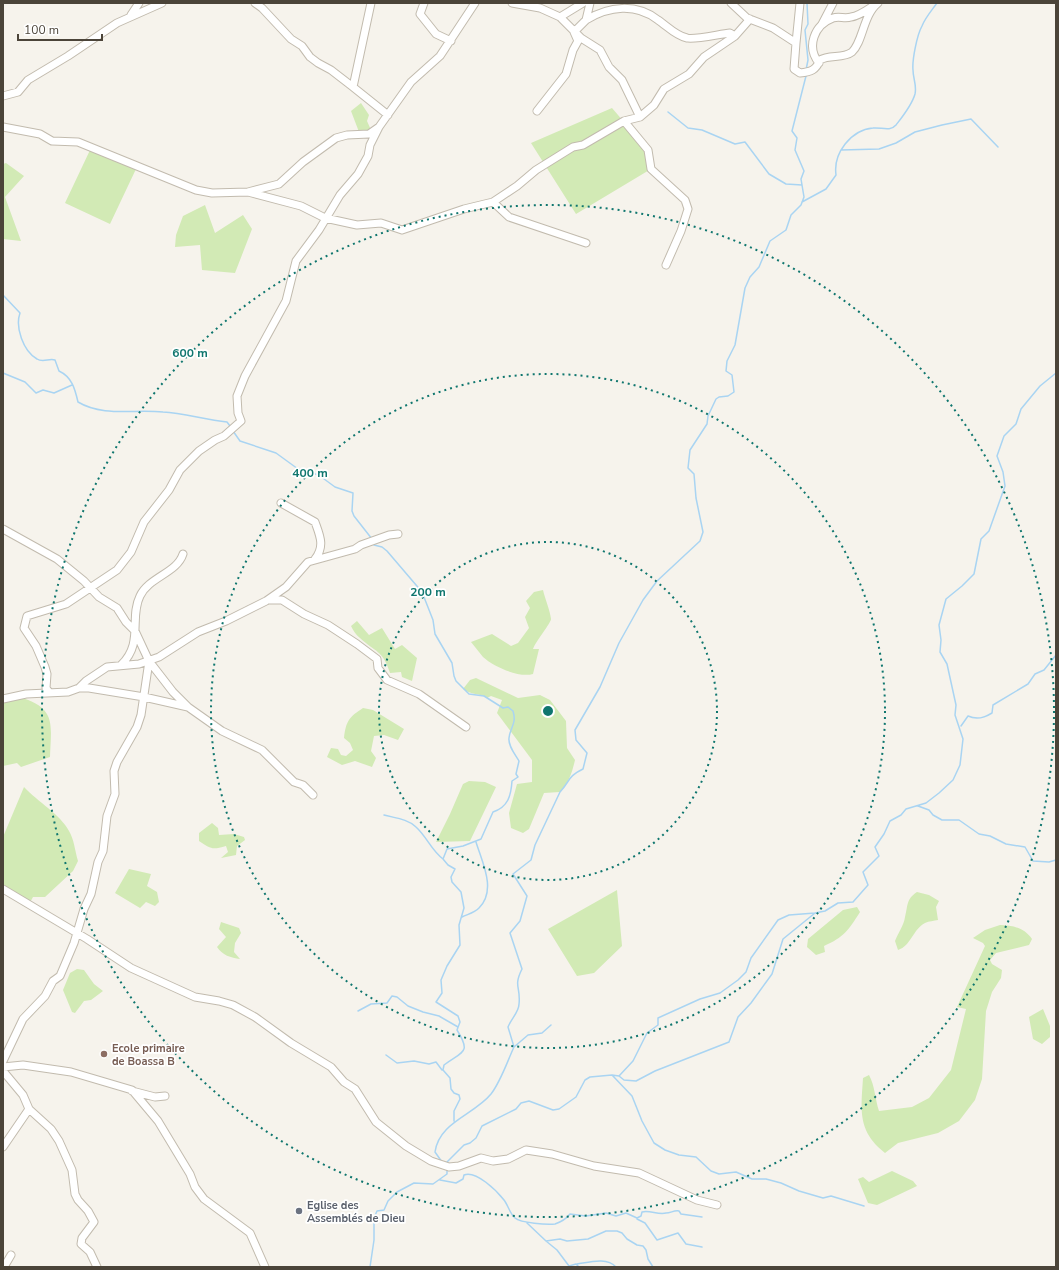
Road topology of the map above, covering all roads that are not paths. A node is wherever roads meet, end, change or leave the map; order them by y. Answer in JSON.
{"nodes":[{"id":1,"x":139,"y":3,"type":"edge"},
{"id":2,"x":162,"y":3,"type":"edge"},
{"id":3,"x":255,"y":3,"type":"edge"},
{"id":4,"x":371,"y":3,"type":"edge"},
{"id":5,"x":424,"y":3,"type":"edge"},
{"id":6,"x":475,"y":3,"type":"edge"},
{"id":7,"x":512,"y":3,"type":"edge"},
{"id":8,"x":583,"y":3,"type":"edge"},
{"id":9,"x":590,"y":3,"type":"edge"},
{"id":10,"x":731,"y":3,"type":"edge"},
{"id":11,"x":800,"y":3,"type":"edge"},
{"id":12,"x":833,"y":3,"type":"edge"},
{"id":13,"x":877,"y":4,"type":"edge"},
{"id":14,"x":262,"y":6,"type":"edge"},
{"id":15,"x":131,"y":16,"type":"junction"},
{"id":16,"x":560,"y":17,"type":"junction"},
{"id":17,"x":750,"y":19,"type":"junction"},
{"id":18,"x":586,"y":20,"type":"junction"},
{"id":19,"x":822,"y":26,"type":"junction"},
{"id":20,"x":574,"y":32,"type":"junction"},
{"id":21,"x":735,"y":36,"type":"junction"},
{"id":22,"x":451,"y":40,"type":"junction"},
{"id":23,"x":796,"y":43,"type":"junction"},
{"id":24,"x":819,"y":63,"type":"junction"},
{"id":25,"x":353,"y":87,"type":"junction"},
{"id":26,"x":3,"y":96,"type":"edge"},
{"id":27,"x":537,"y":111,"type":"dead end"},
{"id":28,"x":388,"y":115,"type":"junction"},
{"id":29,"x":640,"y":117,"type":"junction"},
{"id":30,"x":624,"y":121,"type":"junction"},
{"id":31,"x":3,"y":127,"type":"edge"},
{"id":32,"x":379,"y":128,"type":"junction"},
{"id":33,"x":248,"y":192,"type":"junction"},
{"id":34,"x":493,"y":202,"type":"junction"},
{"id":35,"x":325,"y":218,"type":"junction"},
{"id":36,"x":586,"y":242,"type":"dead end"},
{"id":37,"x":666,"y":265,"type":"dead end"},
{"id":38,"x":281,"y":503,"type":"dead end"},
{"id":39,"x":3,"y":529,"type":"edge"},
{"id":40,"x":398,"y":534,"type":"dead end"},
{"id":41,"x":184,"y":554,"type":"dead end"},
{"id":42,"x":315,"y":559,"type":"junction"},
{"id":43,"x":90,"y":587,"type":"junction"},
{"id":44,"x":267,"y":600,"type":"junction"},
{"id":45,"x":135,"y":631,"type":"junction"},
{"id":46,"x":149,"y":661,"type":"junction"},
{"id":47,"x":121,"y":665,"type":"junction"},
{"id":48,"x":79,"y":688,"type":"junction"},
{"id":49,"x":49,"y":692,"type":"junction"},
{"id":50,"x":144,"y":697,"type":"junction"},
{"id":51,"x":3,"y":699,"type":"edge"},
{"id":52,"x":188,"y":707,"type":"junction"},
{"id":53,"x":466,"y":727,"type":"dead end"},
{"id":54,"x":313,"y":795,"type":"dead end"},
{"id":55,"x":3,"y":889,"type":"edge"},
{"id":56,"x":76,"y":933,"type":"junction"},
{"id":57,"x":3,"y":1061,"type":"edge"},
{"id":58,"x":3,"y":1067,"type":"edge"},
{"id":59,"x":3,"y":1071,"type":"edge"},
{"id":60,"x":132,"y":1090,"type":"junction"},
{"id":61,"x":165,"y":1096,"type":"dead end"},
{"id":62,"x":29,"y":1109,"type":"junction"},
{"id":63,"x":3,"y":1147,"type":"edge"},
{"id":64,"x":718,"y":1205,"type":"dead end"},
{"id":65,"x":11,"y":1255,"type":"dead end"},
{"id":66,"x":4,"y":1267,"type":"edge"},
{"id":67,"x":97,"y":1267,"type":"edge"},
{"id":68,"x":265,"y":1267,"type":"edge"}],
"edges":[{"from":1,"to":15,"type":"street"},
{"from":2,"to":15,"type":"street"},
{"from":3,"to":14,"type":"street"},
{"from":4,"to":25,"type":"street"},
{"from":5,"to":22,"type":"street"},
{"from":6,"to":22,"type":"street"},
{"from":7,"to":16,"type":"street"},
{"from":8,"to":16,"type":"street"},
{"from":9,"to":18,"type":"street"},
{"from":10,"to":17,"type":"street"},
{"from":11,"to":23,"type":"street"},
{"from":12,"to":19,"type":"street"},
{"from":13,"to":19,"type":"street"},
{"from":13,"to":24,"type":"street"},
{"from":14,"to":25,"type":"street"},
{"from":15,"to":26,"type":"street"},
{"from":16,"to":20,"type":"street"},
{"from":17,"to":21,"type":"street"},
{"from":17,"to":23,"type":"street"},
{"from":18,"to":20,"type":"street"},
{"from":18,"to":21,"type":"street"},
{"from":19,"to":24,"type":"street"},
{"from":20,"to":27,"type":"street"},
{"from":20,"to":29,"type":"street"},
{"from":21,"to":29,"type":"street"},
{"from":22,"to":28,"type":"street"},
{"from":23,"to":24,"type":"street"},
{"from":25,"to":28,"type":"street"},
{"from":28,"to":32,"type":"street"},
{"from":29,"to":30,"type":"street"},
{"from":30,"to":34,"type":"street"},
{"from":30,"to":37,"type":"street"},
{"from":31,"to":33,"type":"street"},
{"from":32,"to":33,"type":"street"},
{"from":32,"to":35,"type":"street"},
{"from":33,"to":35,"type":"street"},
{"from":34,"to":35,"type":"street"},
{"from":34,"to":36,"type":"street"},
{"from":35,"to":43,"type":"street"},
{"from":38,"to":42,"type":"street"},
{"from":39,"to":43,"type":"street"},
{"from":40,"to":42,"type":"street"},
{"from":41,"to":45,"type":"street"},
{"from":42,"to":44,"type":"street"},
{"from":43,"to":45,"type":"street"},
{"from":43,"to":49,"type":"street"},
{"from":44,"to":46,"type":"street"},
{"from":44,"to":53,"type":"street"},
{"from":45,"to":46,"type":"street"},
{"from":45,"to":47,"type":"street"},
{"from":46,"to":47,"type":"street"},
{"from":46,"to":50,"type":"street"},
{"from":46,"to":52,"type":"street"},
{"from":47,"to":48,"type":"street"},
{"from":48,"to":49,"type":"street"},
{"from":48,"to":50,"type":"street"},
{"from":49,"to":51,"type":"street"},
{"from":50,"to":52,"type":"street"},
{"from":50,"to":56,"type":"street"},
{"from":52,"to":54,"type":"street"},
{"from":55,"to":56,"type":"street"},
{"from":56,"to":57,"type":"street"},
{"from":56,"to":64,"type":"street"},
{"from":58,"to":60,"type":"street"},
{"from":59,"to":62,"type":"street"},
{"from":60,"to":61,"type":"street"},
{"from":60,"to":68,"type":"street"},
{"from":62,"to":63,"type":"street"},
{"from":62,"to":67,"type":"street"},
{"from":65,"to":66,"type":"street"}]}
